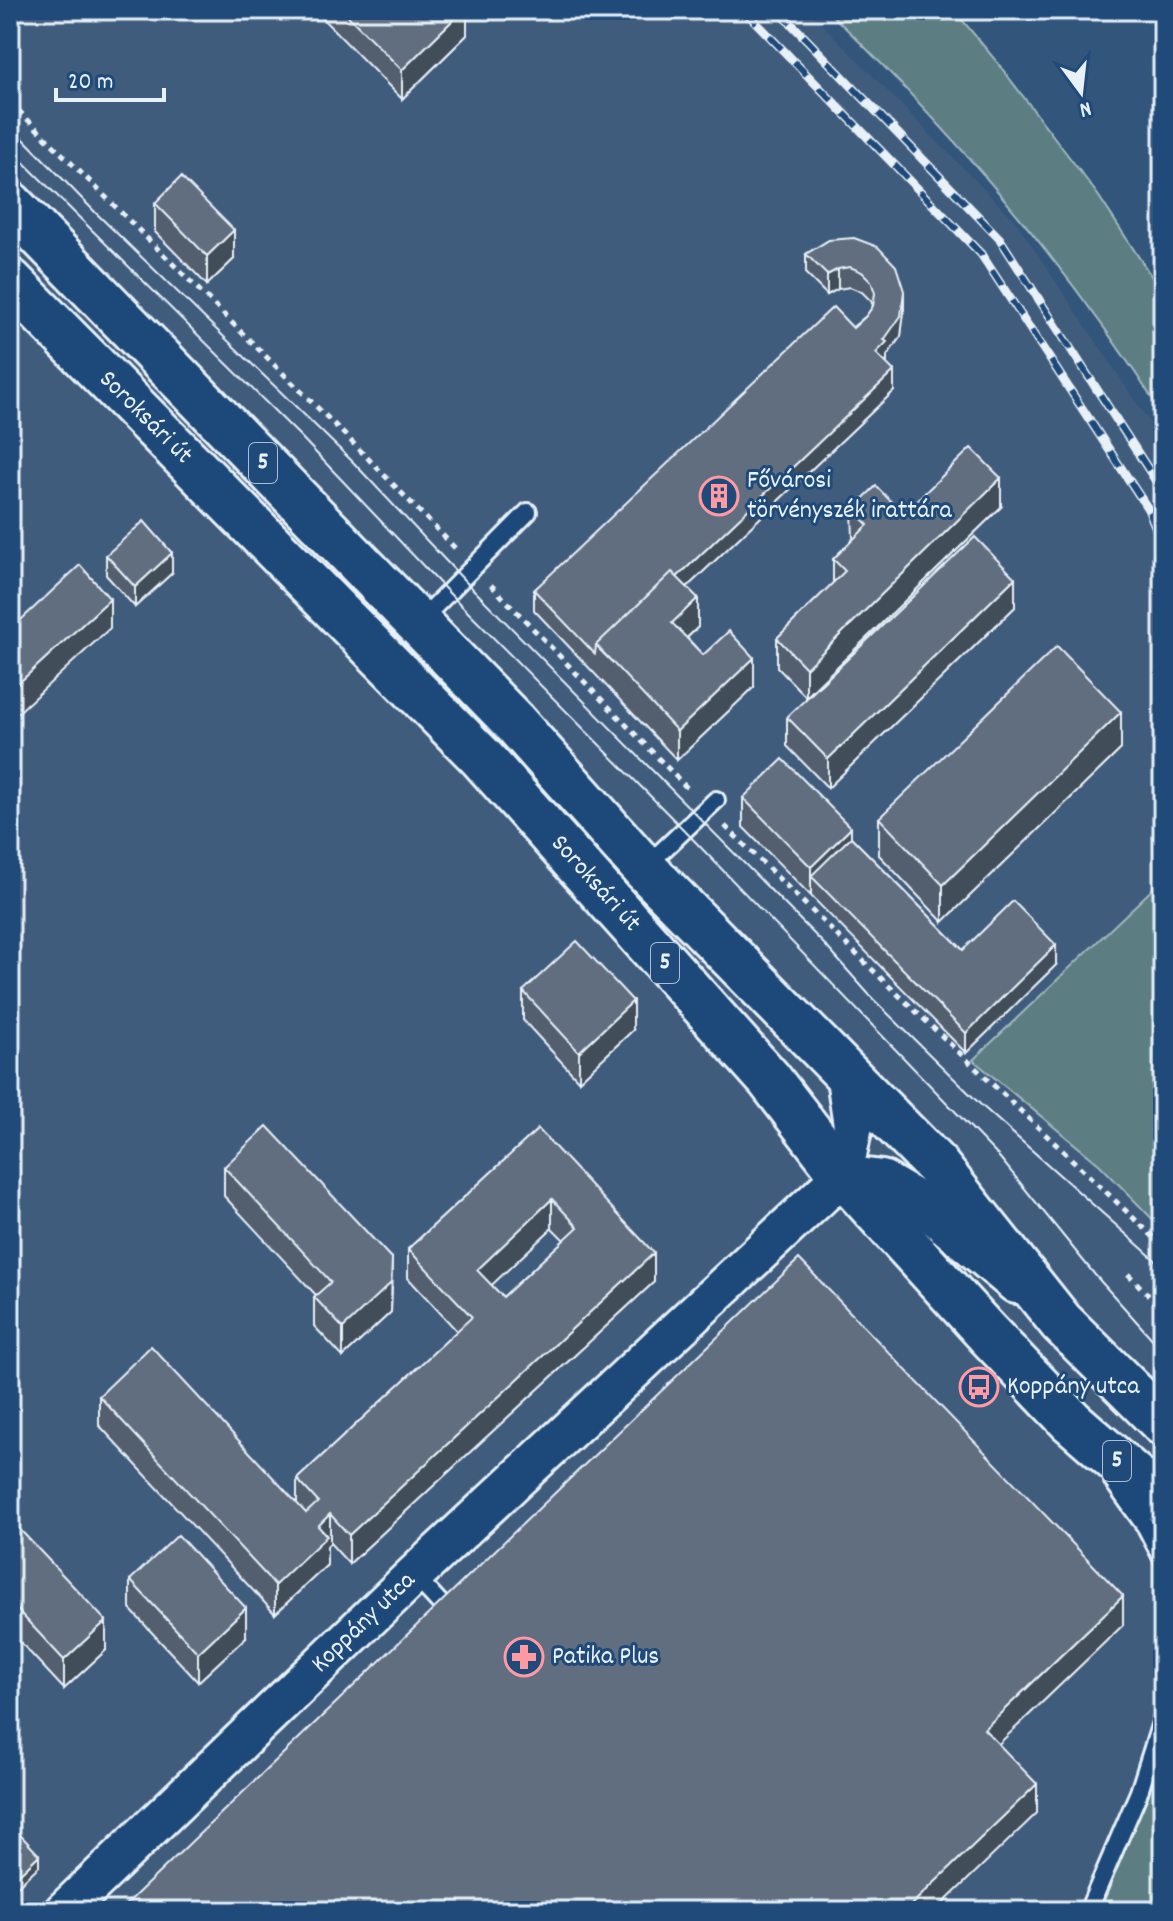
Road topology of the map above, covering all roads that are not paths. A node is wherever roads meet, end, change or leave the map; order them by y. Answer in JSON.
{"nodes":[{"id":1,"x":10,"y":204,"type":"edge"},
{"id":2,"x":10,"y":281,"type":"edge"},
{"id":3,"x":528,"y":512,"type":"dead end"},
{"id":4,"x":418,"y":623,"type":"junction"},
{"id":5,"x":712,"y":804,"type":"road end"},
{"id":6,"x":644,"y":868,"type":"junction"},
{"id":7,"x":845,"y":1071,"type":"junction"},
{"id":8,"x":843,"y":1175,"type":"junction"},
{"id":9,"x":1061,"y":1322,"type":"junction"},
{"id":10,"x":1071,"y":1421,"type":"junction"},
{"id":11,"x":1163,"y":1423,"type":"edge"},
{"id":12,"x":1163,"y":1501,"type":"edge"},
{"id":13,"x":1163,"y":1560,"type":"edge"},
{"id":14,"x":414,"y":1575,"type":"junction"},
{"id":15,"x":454,"y":1618,"type":"edge"},
{"id":16,"x":1163,"y":1716,"type":"edge"},
{"id":17,"x":64,"y":1911,"type":"edge"},
{"id":18,"x":1088,"y":1911,"type":"edge"}],
"edges":[{"from":1,"to":4,"type":"main road","name":"Soroksári út","number":"5"},
{"from":2,"to":8,"type":"main road","name":"Soroksári út","number":"5"},
{"from":3,"to":4,"type":"lane"},
{"from":4,"to":6,"type":"main road","name":"Soroksári út","number":"5"},
{"from":5,"to":6,"type":"lane"},
{"from":6,"to":7,"type":"main road","name":"Soroksári út","number":"5"},
{"from":7,"to":8,"type":"street"},
{"from":7,"to":9,"type":"main road","name":"Soroksári út","number":"5"},
{"from":8,"to":9,"type":"street"},
{"from":8,"to":10,"type":"main road","name":"Soroksári út","number":"5"},
{"from":8,"to":14,"type":"street","name":"Koppány utca"},
{"from":9,"to":11,"type":"main road","name":"Soroksári út","number":"5"},
{"from":10,"to":12,"type":"main road","name":"Soroksári út","number":"5"},
{"from":10,"to":13,"type":"lane"},
{"from":14,"to":15,"type":"lane"},
{"from":14,"to":17,"type":"street","name":"Koppány utca"},
{"from":16,"to":18,"type":"lane"}]}
